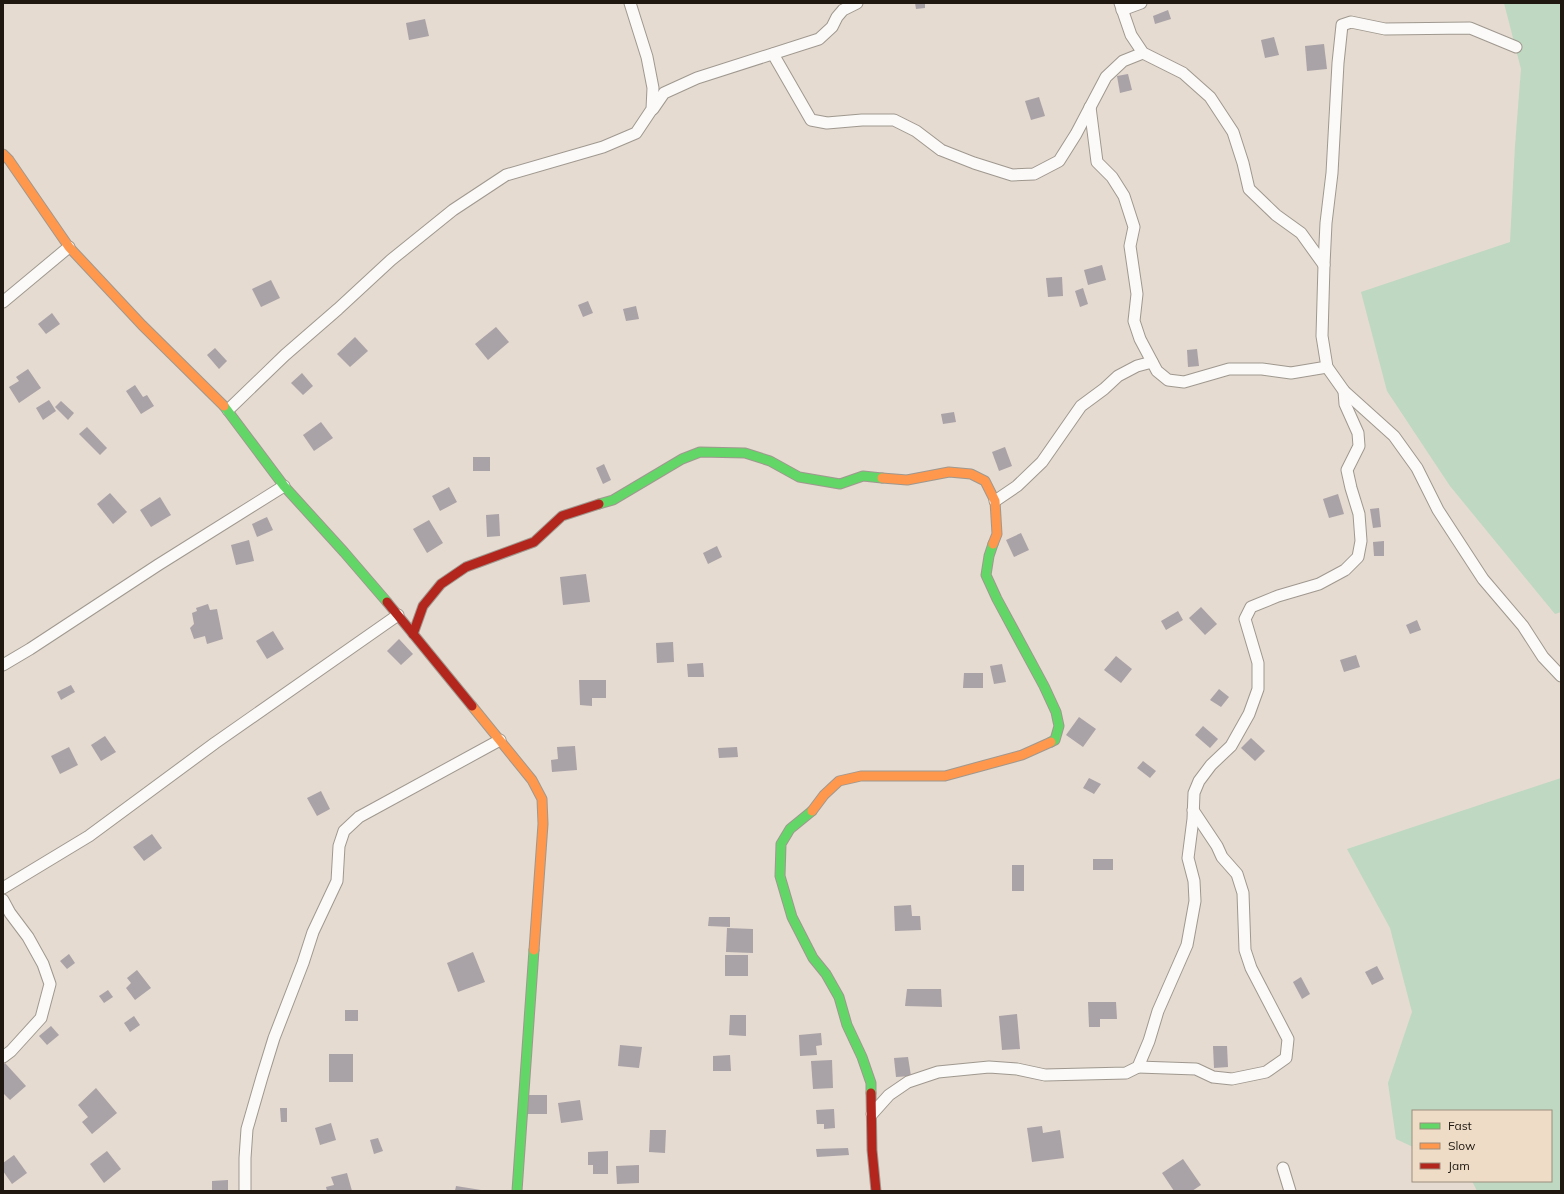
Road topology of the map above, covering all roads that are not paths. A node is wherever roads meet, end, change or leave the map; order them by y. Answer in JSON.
{"nodes":[{"id":1,"x":630,"y":3,"type":"edge"},
{"id":2,"x":857,"y":3,"type":"edge"},
{"id":3,"x":1141,"y":3,"type":"edge"},
{"id":4,"x":1121,"y":7,"type":"edge"},
{"id":5,"x":1516,"y":46,"type":"dead end"},
{"id":6,"x":1143,"y":53,"type":"junction"},
{"id":7,"x":773,"y":54,"type":"junction"},
{"id":8,"x":1090,"y":107,"type":"junction"},
{"id":9,"x":652,"y":109,"type":"junction"},
{"id":10,"x":3,"y":154,"type":"edge"},
{"id":11,"x":69,"y":247,"type":"junction"},
{"id":12,"x":1324,"y":265,"type":"junction"},
{"id":13,"x":3,"y":302,"type":"edge"},
{"id":14,"x":1152,"y":362,"type":"junction"},
{"id":15,"x":1327,"y":367,"type":"junction"},
{"id":16,"x":1344,"y":391,"type":"junction"},
{"id":17,"x":228,"y":410,"type":"junction"},
{"id":18,"x":284,"y":486,"type":"junction"},
{"id":19,"x":995,"y":500,"type":"junction"},
{"id":20,"x":398,"y":615,"type":"junction"},
{"id":21,"x":413,"y":634,"type":"junction"},
{"id":22,"x":3,"y":665,"type":"edge"},
{"id":23,"x":1561,"y":676,"type":"edge"},
{"id":24,"x":500,"y":740,"type":"junction"},
{"id":25,"x":1193,"y":810,"type":"junction"},
{"id":26,"x":3,"y":888,"type":"edge"},
{"id":27,"x":3,"y":900,"type":"edge"},
{"id":28,"x":3,"y":1057,"type":"edge"},
{"id":29,"x":1138,"y":1067,"type":"junction"},
{"id":30,"x":872,"y":1114,"type":"junction"},
{"id":31,"x":1283,"y":1168,"type":"dead end"},
{"id":32,"x":245,"y":1191,"type":"edge"},
{"id":33,"x":516,"y":1191,"type":"edge"},
{"id":34,"x":876,"y":1191,"type":"edge"},
{"id":35,"x":1290,"y":1191,"type":"edge"}],
"edges":[{"from":1,"to":9,"type":"street"},
{"from":2,"to":7,"type":"street"},
{"from":3,"to":4,"type":"street"},
{"from":4,"to":6,"type":"street"},
{"from":5,"to":12,"type":"street"},
{"from":6,"to":8,"type":"street"},
{"from":6,"to":12,"type":"street"},
{"from":7,"to":8,"type":"street"},
{"from":7,"to":9,"type":"street"},
{"from":8,"to":14,"type":"street"},
{"from":9,"to":17,"type":"street"},
{"from":10,"to":11,"type":"street"},
{"from":11,"to":13,"type":"street"},
{"from":11,"to":17,"type":"street"},
{"from":12,"to":15,"type":"street"},
{"from":14,"to":15,"type":"street"},
{"from":14,"to":19,"type":"street"},
{"from":15,"to":16,"type":"street"},
{"from":16,"to":23,"type":"street"},
{"from":16,"to":25,"type":"street"},
{"from":17,"to":18,"type":"street"},
{"from":18,"to":20,"type":"street"},
{"from":18,"to":22,"type":"street"},
{"from":19,"to":21,"type":"street"},
{"from":19,"to":30,"type":"street"},
{"from":20,"to":21,"type":"street"},
{"from":20,"to":26,"type":"street"},
{"from":21,"to":24,"type":"street"},
{"from":24,"to":32,"type":"street"},
{"from":24,"to":33,"type":"street"},
{"from":25,"to":29,"type":"street"},
{"from":25,"to":29,"type":"street"},
{"from":27,"to":28,"type":"street"},
{"from":29,"to":30,"type":"street"},
{"from":30,"to":34,"type":"street"},
{"from":31,"to":35,"type":"street"}]}
